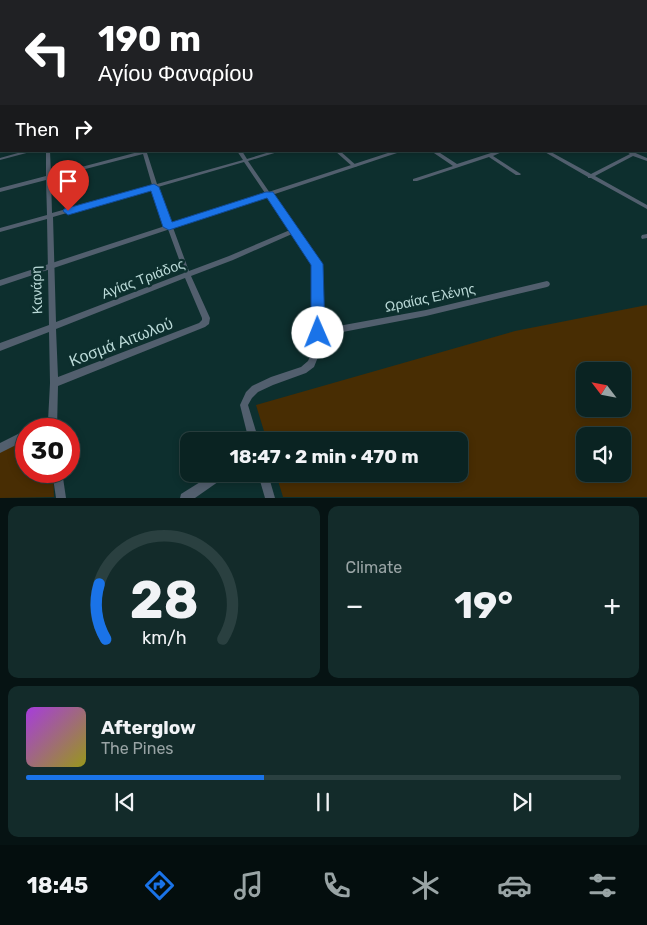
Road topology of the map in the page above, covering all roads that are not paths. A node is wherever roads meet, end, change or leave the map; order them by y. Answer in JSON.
{"nodes":[{"id":1,"x":27,"y":152,"type":"edge"},
{"id":2,"x":48,"y":152,"type":"edge"},
{"id":3,"x":145,"y":152,"type":"edge"},
{"id":4,"x":241,"y":152,"type":"edge"},
{"id":5,"x":276,"y":152,"type":"edge"},
{"id":6,"x":339,"y":152,"type":"edge"},
{"id":7,"x":397,"y":152,"type":"edge"},
{"id":8,"x":435,"y":152,"type":"edge"},
{"id":9,"x":499,"y":152,"type":"edge"},
{"id":10,"x":548,"y":152,"type":"edge"},
{"id":11,"x":630,"y":152,"type":"edge"},
{"id":12,"x":489,"y":155,"type":"junction"},
{"id":13,"x":0,"y":158,"type":"edge"},
{"id":14,"x":647,"y":160,"type":"edge"},
{"id":15,"x":246,"y":161,"type":"junction"},
{"id":16,"x":355,"y":166,"type":"junction"},
{"id":17,"x":455,"y":166,"type":"junction"},
{"id":18,"x":518,"y":174,"type":"dead end"},
{"id":19,"x":48,"y":177,"type":"junction"},
{"id":20,"x":590,"y":177,"type":"junction"},
{"id":21,"x":415,"y":180,"type":"dead end"},
{"id":22,"x":154,"y":187,"type":"junction"},
{"id":23,"x":0,"y":190,"type":"edge"},
{"id":24,"x":270,"y":194,"type":"junction"},
{"id":25,"x":647,"y":207,"type":"edge"},
{"id":26,"x":50,"y":216,"type":"junction"},
{"id":27,"x":169,"y":227,"type":"junction"},
{"id":28,"x":0,"y":230,"type":"edge"},
{"id":29,"x":294,"y":231,"type":"junction"},
{"id":30,"x":50,"y":266,"type":"junction"},
{"id":31,"x":186,"y":276,"type":"junction"},
{"id":32,"x":0,"y":283,"type":"edge"},
{"id":33,"x":547,"y":284,"type":"dead end"},
{"id":34,"x":52,"y":327,"type":"junction"},
{"id":35,"x":318,"y":333,"type":"junction"},
{"id":36,"x":0,"y":347,"type":"edge"},
{"id":37,"x":54,"y":383,"type":"junction"},
{"id":38,"x":52,"y":418,"type":"edge"},
{"id":39,"x":252,"y":432,"type":"edge"},
{"id":40,"x":15,"y":441,"type":"edge"},
{"id":41,"x":0,"y":448,"type":"edge"},
{"id":42,"x":210,"y":482,"type":"edge"},
{"id":43,"x":266,"y":482,"type":"edge"},
{"id":44,"x":59,"y":483,"type":"edge"},
{"id":45,"x":61,"y":498,"type":"edge"},
{"id":46,"x":185,"y":498,"type":"edge"},
{"id":47,"x":270,"y":498,"type":"edge"}],
"edges":[{"from":1,"to":13,"type":"street"},
{"from":2,"to":19,"type":"street","name":"Κανάρη"},
{"from":3,"to":19,"type":"street"},
{"from":3,"to":22,"type":"street"},
{"from":4,"to":15,"type":"street"},
{"from":5,"to":15,"type":"street"},
{"from":6,"to":16,"type":"street"},
{"from":7,"to":16,"type":"street"},
{"from":8,"to":17,"type":"street"},
{"from":9,"to":12,"type":"street"},
{"from":10,"to":20,"type":"street"},
{"from":11,"to":14,"type":"street"},
{"from":11,"to":20,"type":"street"},
{"from":12,"to":17,"type":"street"},
{"from":12,"to":18,"type":"street"},
{"from":15,"to":22,"type":"street"},
{"from":15,"to":24,"type":"street"},
{"from":16,"to":24,"type":"street"},
{"from":17,"to":21,"type":"street"},
{"from":19,"to":23,"type":"street"},
{"from":19,"to":26,"type":"street","name":"Κανάρη"},
{"from":20,"to":25,"type":"street"},
{"from":22,"to":26,"type":"street"},
{"from":22,"to":27,"type":"street"},
{"from":24,"to":27,"type":"street"},
{"from":24,"to":29,"type":"street"},
{"from":26,"to":28,"type":"street"},
{"from":26,"to":30,"type":"street","name":"Κανάρη"},
{"from":27,"to":30,"type":"street"},
{"from":27,"to":31,"type":"street"},
{"from":29,"to":31,"type":"street","name":"Αγίας Τριάδος"},
{"from":29,"to":35,"type":"street"},
{"from":30,"to":32,"type":"street"},
{"from":30,"to":34,"type":"street","name":"Κανάρη"},
{"from":31,"to":34,"type":"street","name":"Αγίας Τριάδος"},
{"from":31,"to":37,"type":"street","name":"Κοσμά Αιτωλού"},
{"from":33,"to":35,"type":"street","name":"Ωραίας Ελένης"},
{"from":34,"to":36,"type":"street","name":"Αγίας Τριάδος"},
{"from":34,"to":37,"type":"street","name":"Κανάρη"},
{"from":35,"to":39,"type":"street"},
{"from":37,"to":38,"type":"street","name":"Κανάρη"},
{"from":40,"to":41,"type":"street"},
{"from":42,"to":46,"type":"street"},
{"from":43,"to":47,"type":"street"},
{"from":44,"to":45,"type":"street"}]}
